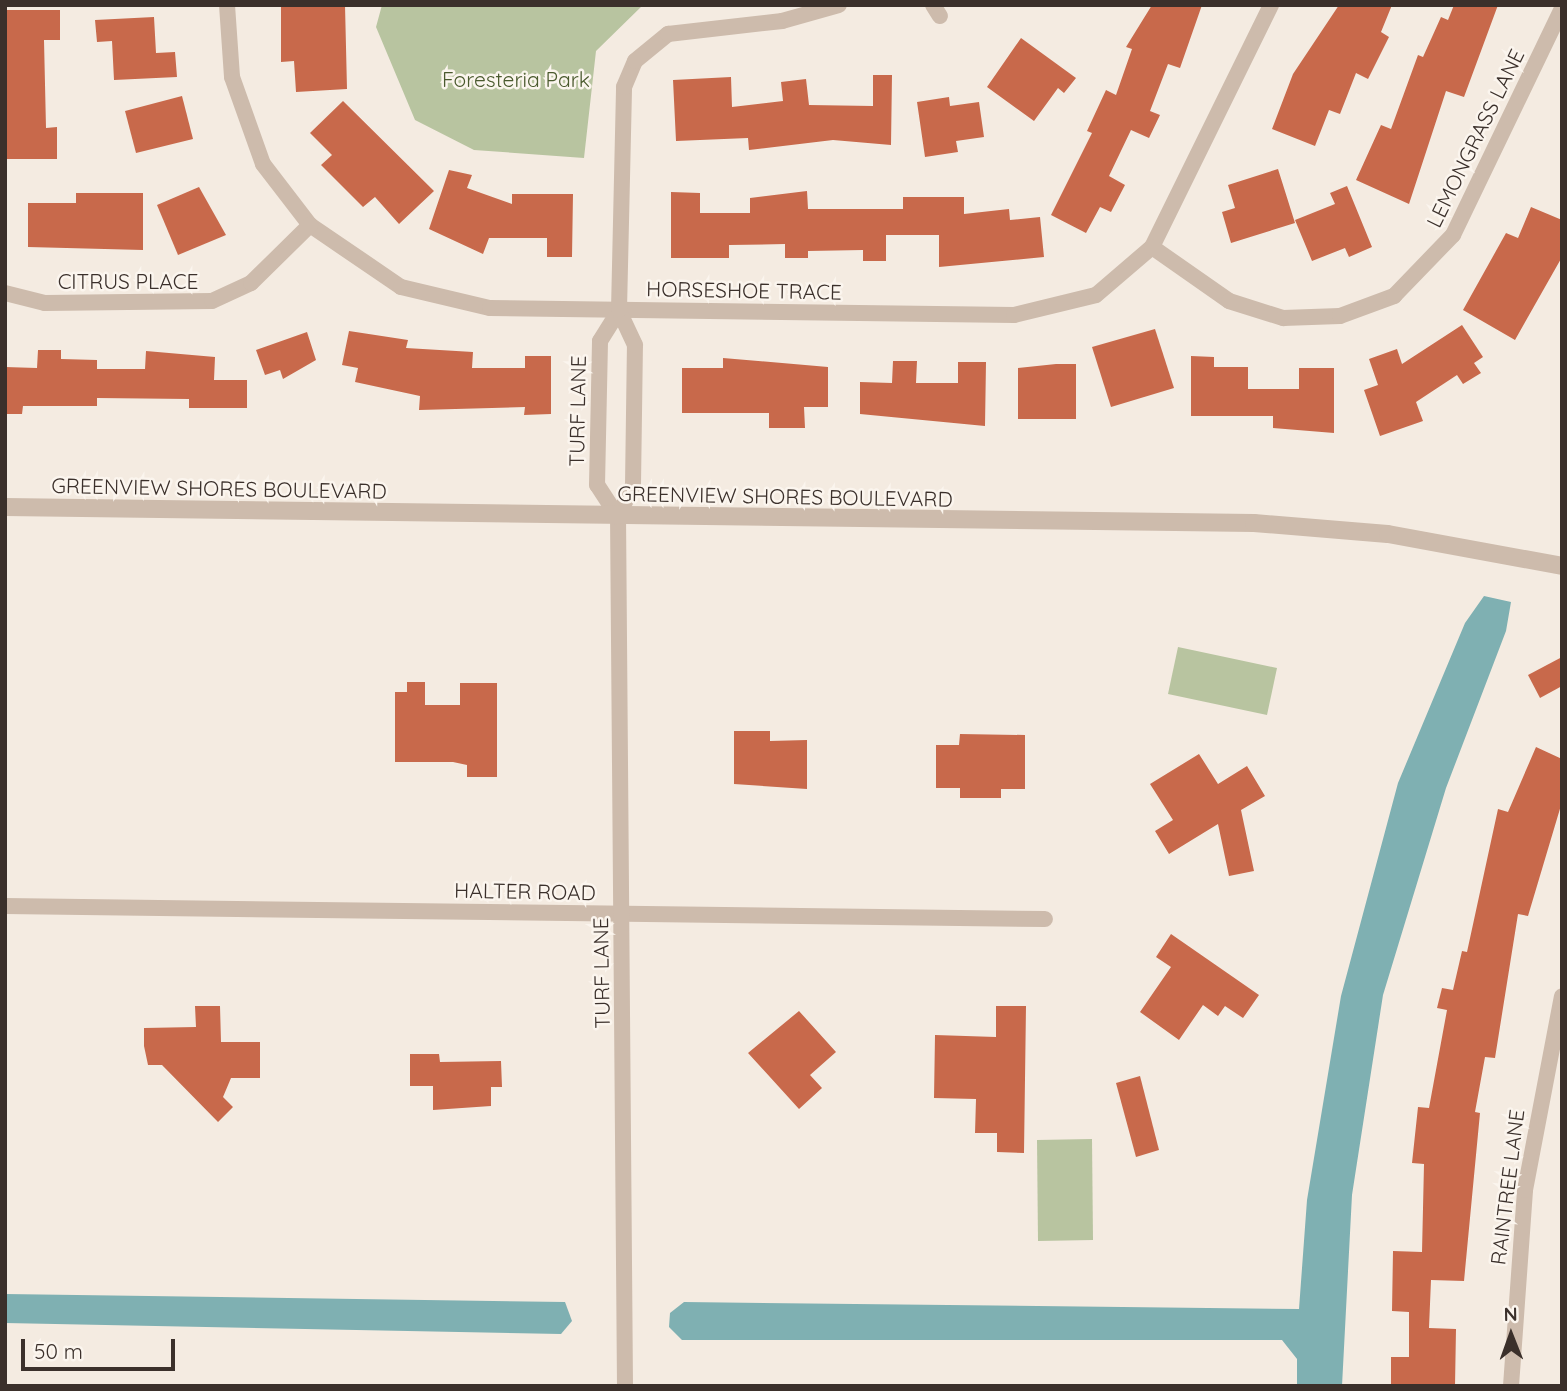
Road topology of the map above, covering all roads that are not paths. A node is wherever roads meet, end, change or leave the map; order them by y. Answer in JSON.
{"nodes":[{"id":1,"x":228,"y":5,"type":"edge"},
{"id":2,"x":839,"y":5,"type":"edge"},
{"id":3,"x":1271,"y":5,"type":"edge"},
{"id":4,"x":1562,"y":9,"type":"edge"},
{"id":5,"x":310,"y":225,"type":"junction"},
{"id":6,"x":1152,"y":247,"type":"junction"},
{"id":7,"x":5,"y":293,"type":"edge"},
{"id":8,"x":620,"y":310,"type":"junction"},
{"id":9,"x":5,"y":507,"type":"edge"},
{"id":10,"x":618,"y":517,"type":"junction"},
{"id":11,"x":1562,"y":566,"type":"edge"},
{"id":12,"x":5,"y":906,"type":"edge"},
{"id":13,"x":621,"y":913,"type":"junction"},
{"id":14,"x":1045,"y":919,"type":"dead end"},
{"id":15,"x":1562,"y":996,"type":"edge"},
{"id":16,"x":625,"y":1386,"type":"edge"},
{"id":17,"x":1511,"y":1386,"type":"edge"}],
"edges":[{"from":1,"to":5,"type":"street","name":"HORSESHOE TRACE"},
{"from":2,"to":8,"type":"street"},
{"from":3,"to":6,"type":"street","name":"HORSESHOE TRACE"},
{"from":4,"to":6,"type":"street","name":"LEMONGRASS LANE"},
{"from":5,"to":7,"type":"street","name":"CITRUS PLACE"},
{"from":5,"to":8,"type":"street","name":"HORSESHOE TRACE"},
{"from":6,"to":8,"type":"street","name":"HORSESHOE TRACE"},
{"from":8,"to":10,"type":"street","name":"TURF LANE"},
{"from":8,"to":10,"type":"street","name":"TURF LANE"},
{"from":9,"to":10,"type":"street","name":"GREENVIEW SHORES BOULEVARD"},
{"from":10,"to":11,"type":"street","name":"GREENVIEW SHORES BOULEVARD"},
{"from":10,"to":13,"type":"street","name":"TURF LANE"},
{"from":12,"to":13,"type":"street","name":"HALTER ROAD"},
{"from":13,"to":14,"type":"street","name":"HALTER ROAD"},
{"from":13,"to":16,"type":"street","name":"TURF LANE"},
{"from":15,"to":17,"type":"street","name":"RAINTREE LANE"}]}
